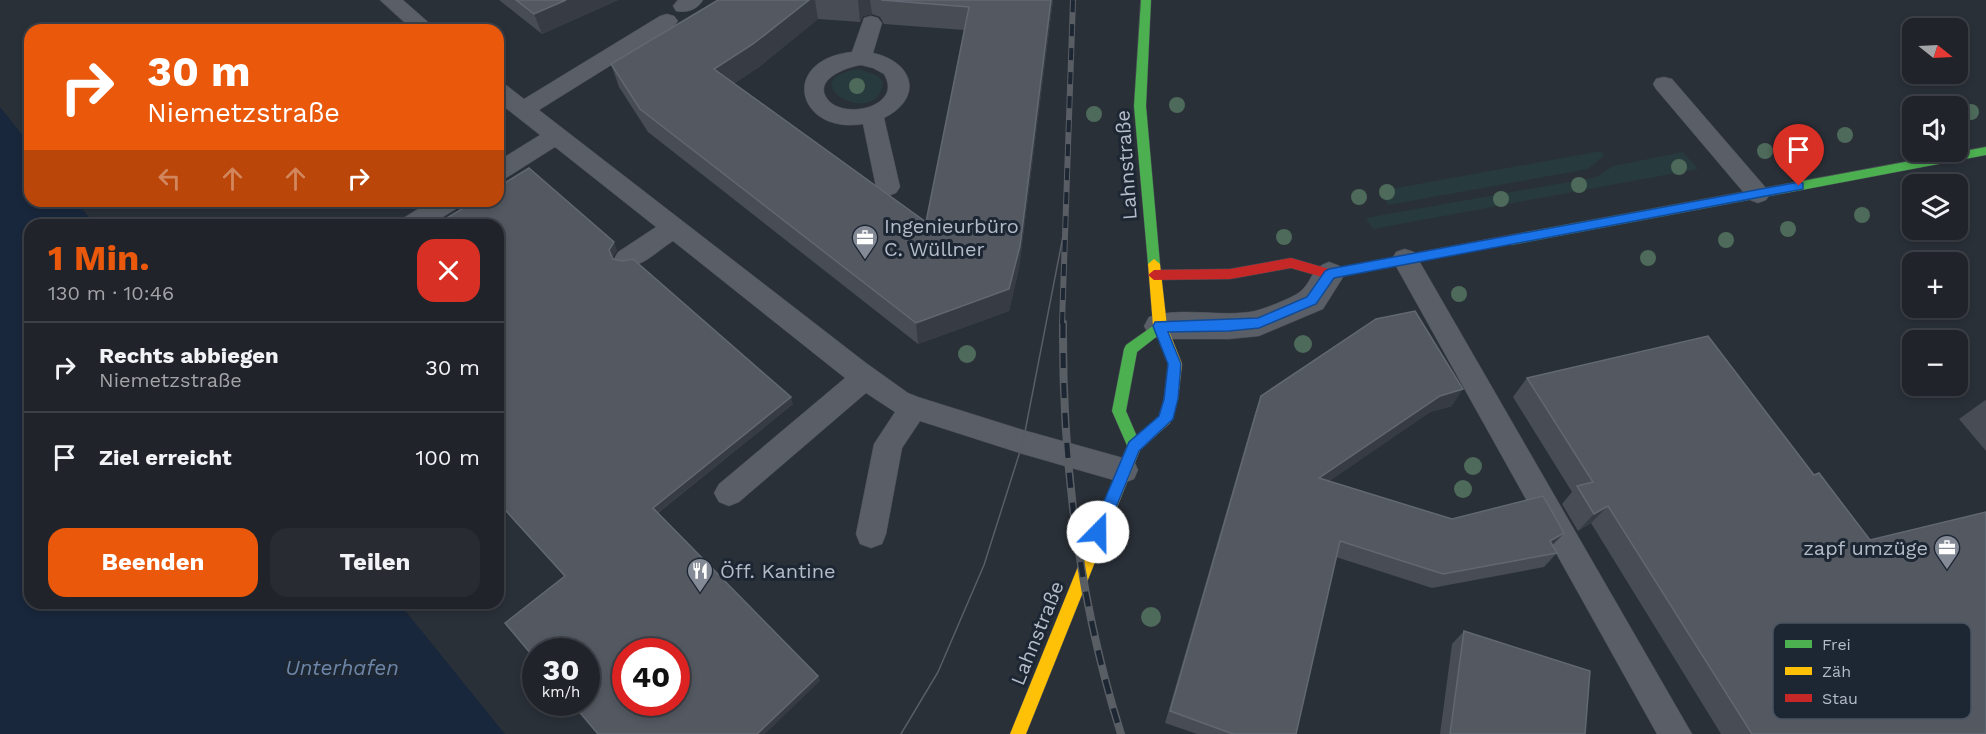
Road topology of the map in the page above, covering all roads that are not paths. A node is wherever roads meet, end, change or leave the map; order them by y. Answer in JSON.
{"nodes":[{"id":1,"x":390,"y":0,"type":"edge"},
{"id":2,"x":1146,"y":0,"type":"edge"},
{"id":3,"x":667,"y":21,"type":"dead end"},
{"id":4,"x":871,"y":23,"type":"dead end"},
{"id":5,"x":419,"y":24,"type":"edge"},
{"id":6,"x":861,"y":58,"type":"junction"},
{"id":7,"x":1665,"y":84,"type":"dead end"},
{"id":8,"x":504,"y":95,"type":"edge"},
{"id":9,"x":522,"y":110,"type":"junction"},
{"id":10,"x":872,"y":114,"type":"junction"},
{"id":11,"x":555,"y":136,"type":"junction"},
{"id":12,"x":1986,"y":151,"type":"edge"},
{"id":13,"x":504,"y":168,"type":"edge"},
{"id":14,"x":888,"y":187,"type":"dead end"},
{"id":15,"x":1758,"y":194,"type":"junction"},
{"id":16,"x":440,"y":207,"type":"edge"},
{"id":17,"x":421,"y":219,"type":"edge"},
{"id":18,"x":673,"y":228,"type":"junction"},
{"id":19,"x":627,"y":259,"type":"edge"},
{"id":20,"x":1405,"y":259,"type":"junction"},
{"id":21,"x":1329,"y":274,"type":"junction"},
{"id":22,"x":1154,"y":275,"type":"junction"},
{"id":23,"x":1160,"y":326,"type":"junction"},
{"id":24,"x":865,"y":377,"type":"junction"},
{"id":25,"x":914,"y":407,"type":"junction"},
{"id":26,"x":1129,"y":458,"type":"junction"},
{"id":27,"x":729,"y":493,"type":"dead end"},
{"id":28,"x":871,"y":534,"type":"dead end"},
{"id":29,"x":1018,"y":734,"type":"edge"},
{"id":30,"x":1675,"y":734,"type":"edge"}],
"edges":[{"from":1,"to":5,"type":"lane"},
{"from":2,"to":22,"type":"street","name":"Lahnstraße"},
{"from":3,"to":9,"type":"lane"},
{"from":4,"to":6,"type":"lane"},
{"from":6,"to":10,"type":"lane"},
{"from":6,"to":10,"type":"lane"},
{"from":7,"to":15,"type":"lane"},
{"from":8,"to":9,"type":"lane"},
{"from":9,"to":11,"type":"lane"},
{"from":10,"to":14,"type":"lane"},
{"from":11,"to":13,"type":"lane"},
{"from":11,"to":18,"type":"lane"},
{"from":12,"to":15,"type":"street"},
{"from":15,"to":20,"type":"street"},
{"from":16,"to":17,"type":"lane"},
{"from":18,"to":19,"type":"lane"},
{"from":18,"to":24,"type":"lane"},
{"from":20,"to":21,"type":"street"},
{"from":20,"to":30,"type":"lane"},
{"from":21,"to":22,"type":"street"},
{"from":21,"to":23,"type":"street"},
{"from":22,"to":23,"type":"street","name":"Lahnstraße"},
{"from":23,"to":26,"type":"street"},
{"from":23,"to":26,"type":"street","name":"Lahnstraße"},
{"from":24,"to":25,"type":"lane"},
{"from":24,"to":27,"type":"lane"},
{"from":25,"to":26,"type":"lane"},
{"from":25,"to":28,"type":"lane"},
{"from":26,"to":29,"type":"street","name":"Lahnstraße"}]}
